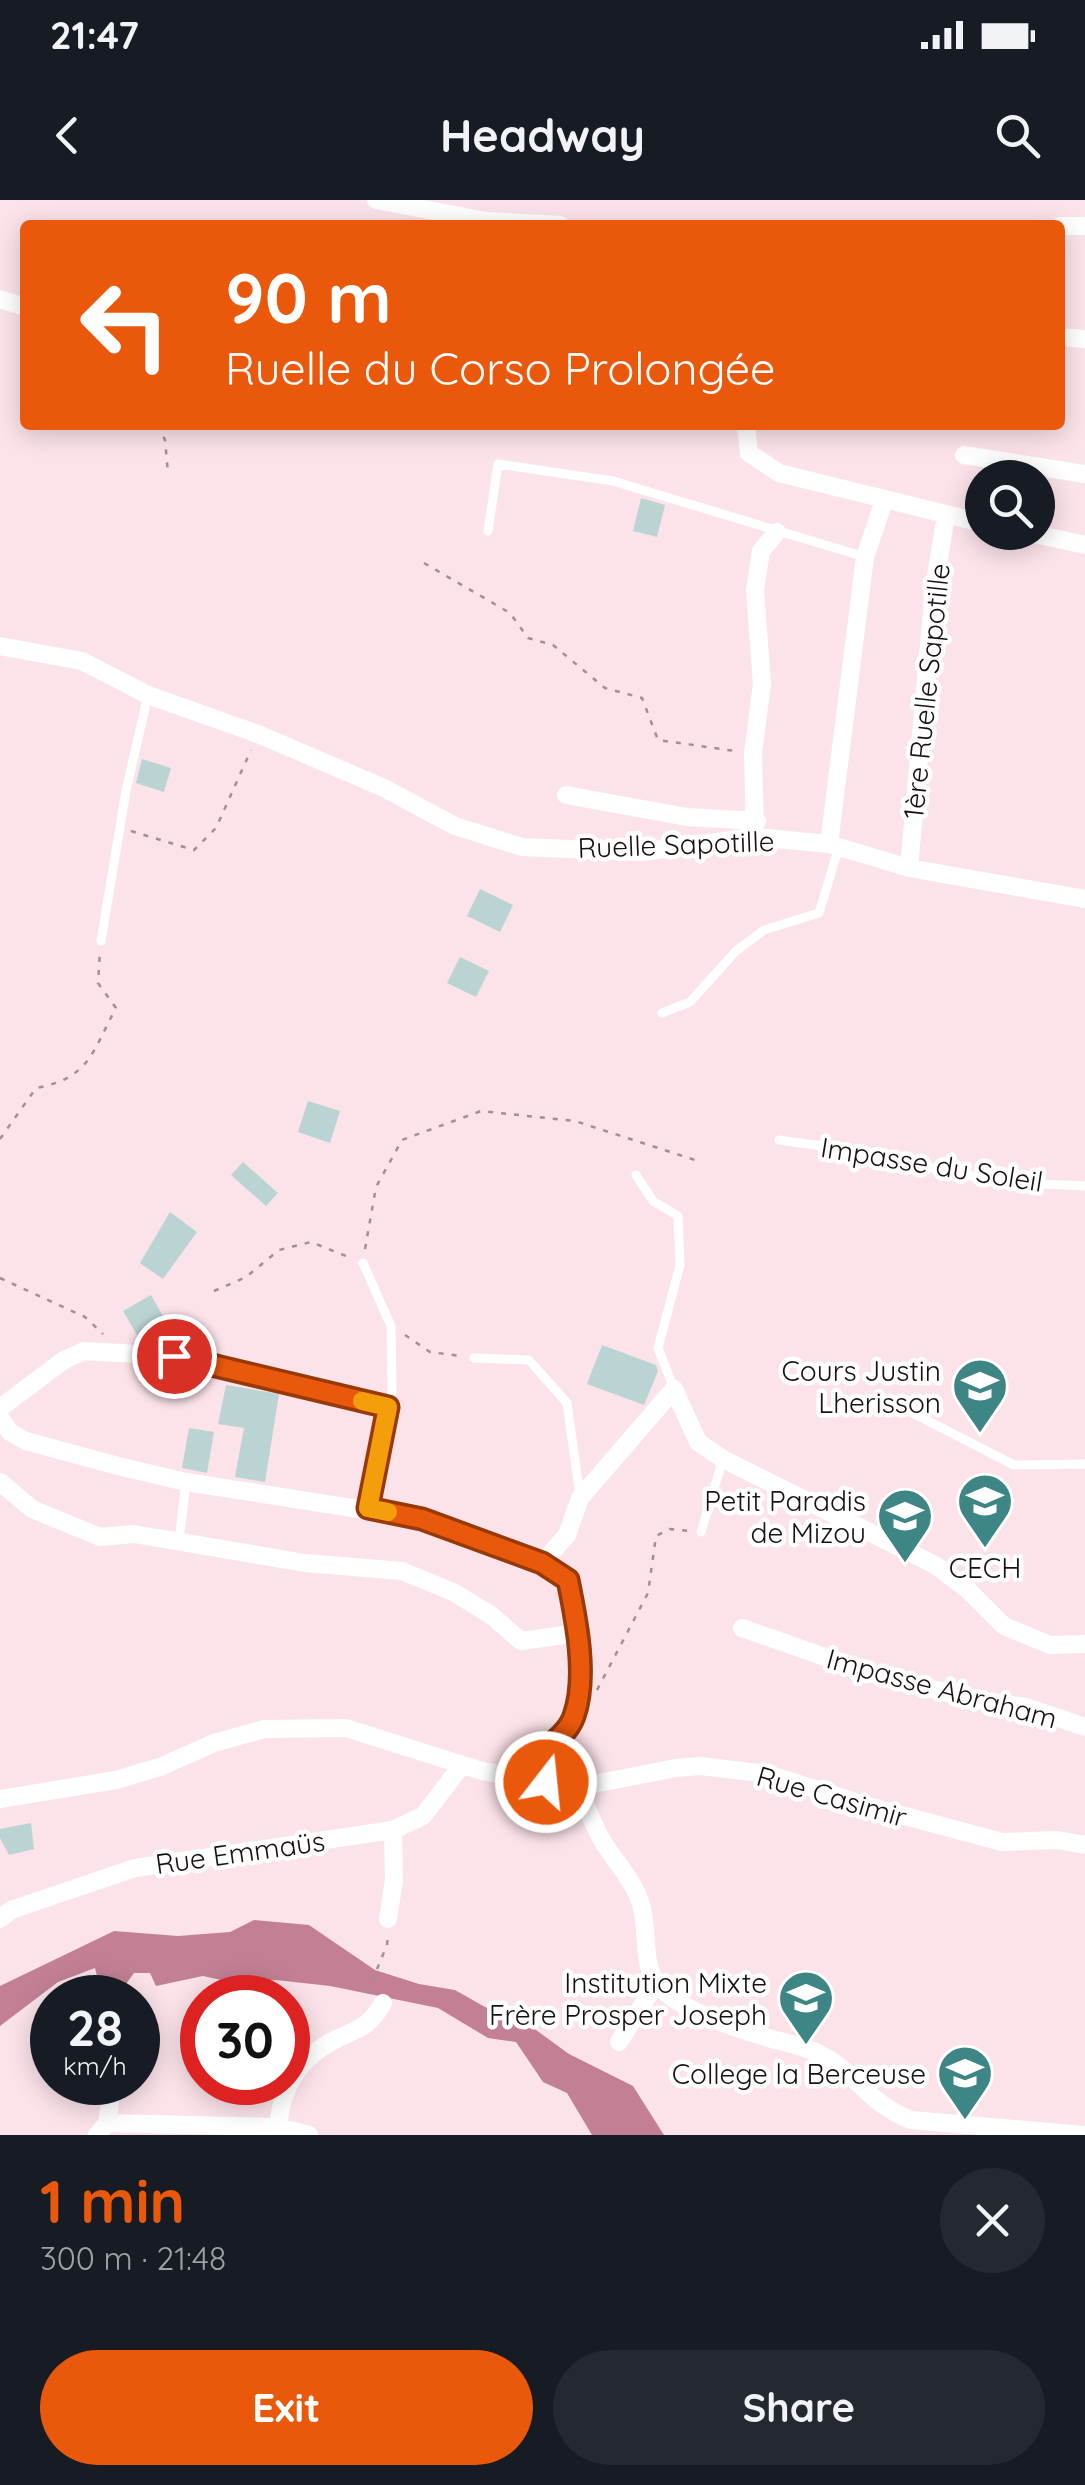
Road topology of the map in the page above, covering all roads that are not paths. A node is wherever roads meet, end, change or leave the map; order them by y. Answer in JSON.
{"nodes":[{"id":1,"x":376,"y":200,"type":"edge"},
{"id":2,"x":481,"y":220,"type":"edge"},
{"id":3,"x":747,"y":430,"type":"edge"},
{"id":4,"x":964,"y":455,"type":"dead end"},
{"id":5,"x":1085,"y":474,"type":"edge"},
{"id":6,"x":884,"y":501,"type":"junction"},
{"id":7,"x":946,"y":515,"type":"junction"},
{"id":8,"x":965,"y":519,"type":"edge"},
{"id":9,"x":488,"y":531,"type":"dead end"},
{"id":10,"x":777,"y":532,"type":"junction"},
{"id":11,"x":1055,"y":538,"type":"edge"},
{"id":12,"x":1085,"y":545,"type":"edge"},
{"id":13,"x":865,"y":557,"type":"junction"},
{"id":14,"x":0,"y":646,"type":"edge"},
{"id":15,"x":148,"y":695,"type":"junction"},
{"id":16,"x":566,"y":795,"type":"dead end"},
{"id":17,"x":756,"y":829,"type":"junction"},
{"id":18,"x":834,"y":845,"type":"junction"},
{"id":19,"x":909,"y":868,"type":"junction"},
{"id":20,"x":1085,"y":899,"type":"edge"},
{"id":21,"x":101,"y":941,"type":"road end"},
{"id":22,"x":662,"y":1013,"type":"dead end"},
{"id":23,"x":780,"y":1140,"type":"dead end"},
{"id":24,"x":636,"y":1175,"type":"dead end"},
{"id":25,"x":1085,"y":1186,"type":"edge"},
{"id":26,"x":363,"y":1264,"type":"road end"},
{"id":27,"x":474,"y":1358,"type":"road end"},
{"id":28,"x":674,"y":1389,"type":"junction"},
{"id":29,"x":891,"y":1402,"type":"dead end"},
{"id":30,"x":388,"y":1407,"type":"junction"},
{"id":31,"x":0,"y":1408,"type":"edge"},
{"id":32,"x":0,"y":1418,"type":"edge"},
{"id":33,"x":722,"y":1459,"type":"junction"},
{"id":34,"x":1085,"y":1464,"type":"edge"},
{"id":35,"x":0,"y":1482,"type":"edge"},
{"id":36,"x":186,"y":1482,"type":"junction"},
{"id":37,"x":580,"y":1498,"type":"junction"},
{"id":38,"x":368,"y":1508,"type":"junction"},
{"id":39,"x":701,"y":1532,"type":"road end"},
{"id":40,"x":179,"y":1541,"type":"junction"},
{"id":41,"x":542,"y":1563,"type":"junction"},
{"id":42,"x":742,"y":1628,"type":"dead end"},
{"id":43,"x":579,"y":1633,"type":"junction"},
{"id":44,"x":1085,"y":1644,"type":"edge"},
{"id":45,"x":1085,"y":1727,"type":"edge"},
{"id":46,"x":462,"y":1765,"type":"junction"},
{"id":47,"x":546,"y":1782,"type":"junction"},
{"id":48,"x":578,"y":1787,"type":"junction"},
{"id":49,"x":0,"y":1799,"type":"edge"},
{"id":50,"x":393,"y":1830,"type":"junction"},
{"id":51,"x":1085,"y":1845,"type":"edge"},
{"id":52,"x":0,"y":1919,"type":"edge"},
{"id":53,"x":388,"y":1919,"type":"road end"},
{"id":54,"x":656,"y":1985,"type":"junction"},
{"id":55,"x":374,"y":2000,"type":"road end"},
{"id":56,"x":620,"y":2042,"type":"dead end"},
{"id":57,"x":102,"y":2129,"type":"edge"},
{"id":58,"x":278,"y":2131,"type":"edge"},
{"id":59,"x":310,"y":2135,"type":"edge"},
{"id":60,"x":1085,"y":2135,"type":"edge"}],
"edges":[{"from":1,"to":2,"type":"street"},
{"from":3,"to":6,"type":"street"},
{"from":4,"to":5,"type":"street"},
{"from":6,"to":7,"type":"street"},
{"from":6,"to":13,"type":"street"},
{"from":7,"to":8,"type":"street"},
{"from":7,"to":19,"type":"street","name":"1ère Ruelle Sapotille"},
{"from":9,"to":10,"type":"lane"},
{"from":10,"to":13,"type":"lane"},
{"from":10,"to":17,"type":"street"},
{"from":11,"to":12,"type":"street"},
{"from":13,"to":18,"type":"street"},
{"from":14,"to":15,"type":"street","name":"Ruelle Sapotille"},
{"from":15,"to":17,"type":"street","name":"Ruelle Sapotille"},
{"from":15,"to":21,"type":"lane"},
{"from":16,"to":17,"type":"street"},
{"from":17,"to":18,"type":"street","name":"Ruelle Sapotille"},
{"from":18,"to":19,"type":"street","name":"Ruelle Sapotille"},
{"from":18,"to":22,"type":"lane"},
{"from":19,"to":20,"type":"street","name":"Ruelle Sapotille"},
{"from":23,"to":25,"type":"lane","name":"Impasse du Soleil"},
{"from":24,"to":28,"type":"lane"},
{"from":26,"to":30,"type":"lane"},
{"from":27,"to":37,"type":"lane"},
{"from":28,"to":33,"type":"street"},
{"from":28,"to":37,"type":"street"},
{"from":29,"to":34,"type":"lane"},
{"from":30,"to":31,"type":"street"},
{"from":30,"to":38,"type":"street"},
{"from":32,"to":36,"type":"street"},
{"from":33,"to":39,"type":"lane"},
{"from":33,"to":44,"type":"street"},
{"from":35,"to":40,"type":"street"},
{"from":36,"to":38,"type":"street"},
{"from":36,"to":40,"type":"lane"},
{"from":37,"to":41,"type":"street"},
{"from":38,"to":41,"type":"street"},
{"from":40,"to":43,"type":"street"},
{"from":41,"to":43,"type":"street"},
{"from":42,"to":45,"type":"street","name":"Impasse Abraham"},
{"from":43,"to":47,"type":"street"},
{"from":46,"to":47,"type":"street","name":"Rue Casimir"},
{"from":46,"to":49,"type":"street","name":"Rue Casimir"},
{"from":46,"to":50,"type":"street","name":"Rue Emmaüs"},
{"from":47,"to":48,"type":"street","name":"Rue Casimir"},
{"from":48,"to":51,"type":"street","name":"Rue Casimir"},
{"from":48,"to":54,"type":"street"},
{"from":50,"to":52,"type":"street","name":"Rue Emmaüs"},
{"from":50,"to":53,"type":"street"},
{"from":54,"to":56,"type":"street"},
{"from":54,"to":60,"type":"street"},
{"from":55,"to":58,"type":"street"},
{"from":57,"to":58,"type":"street"},
{"from":58,"to":59,"type":"street"}]}
